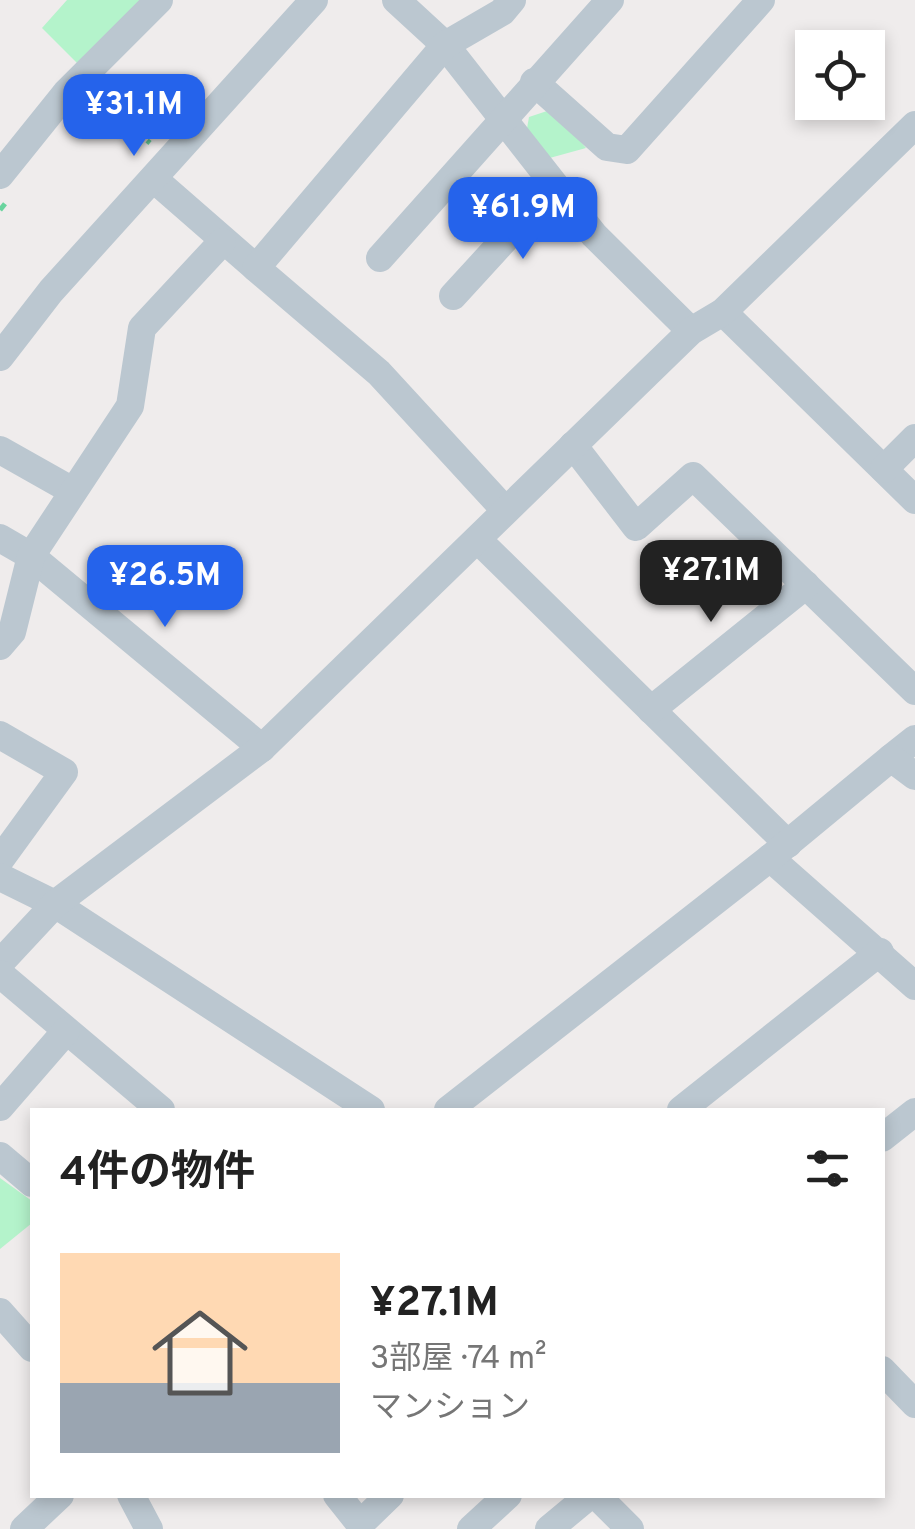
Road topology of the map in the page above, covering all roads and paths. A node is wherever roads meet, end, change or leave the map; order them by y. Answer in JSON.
{"nodes":[{"id":1,"x":159,"y":0,"type":"edge"},
{"id":2,"x":314,"y":0,"type":"edge"},
{"id":3,"x":396,"y":0,"type":"edge"},
{"id":4,"x":512,"y":0,"type":"edge"},
{"id":5,"x":610,"y":0,"type":"edge"},
{"id":6,"x":761,"y":0,"type":"edge"},
{"id":7,"x":444,"y":45,"type":"junction"},
{"id":8,"x":534,"y":82,"type":"junction"},
{"id":9,"x":96,"y":96,"type":"dead end"},
{"id":10,"x":500,"y":119,"type":"junction"},
{"id":11,"x":915,"y":126,"type":"edge"},
{"id":12,"x":2,"y":168,"type":"edge"},
{"id":13,"x":162,"y":170,"type":"junction"},
{"id":14,"x":560,"y":193,"type":"junction"},
{"id":15,"x":222,"y":242,"type":"junction"},
{"id":16,"x":380,"y":258,"type":"dead end"},
{"id":17,"x":256,"y":268,"type":"junction"},
{"id":18,"x":453,"y":296,"type":"dead end"},
{"id":19,"x":723,"y":312,"type":"junction"},
{"id":20,"x":691,"y":330,"type":"junction"},
{"id":21,"x":0,"y":356,"type":"edge"},
{"id":22,"x":915,"y":438,"type":"edge"},
{"id":23,"x":573,"y":445,"type":"junction"},
{"id":24,"x":0,"y":450,"type":"edge"},
{"id":25,"x":884,"y":470,"type":"junction"},
{"id":26,"x":72,"y":490,"type":"junction"},
{"id":27,"x":915,"y":500,"type":"edge"},
{"id":28,"x":505,"y":510,"type":"junction"},
{"id":29,"x":0,"y":538,"type":"edge"},
{"id":30,"x":479,"y":541,"type":"junction"},
{"id":31,"x":32,"y":556,"type":"junction"},
{"id":32,"x":806,"y":585,"type":"junction"},
{"id":33,"x":0,"y":646,"type":"edge"},
{"id":34,"x":915,"y":691,"type":"edge"},
{"id":35,"x":652,"y":710,"type":"junction"},
{"id":36,"x":0,"y":735,"type":"edge"},
{"id":37,"x":915,"y":739,"type":"edge"},
{"id":38,"x":262,"y":748,"type":"junction"},
{"id":39,"x":891,"y":758,"type":"junction"},
{"id":40,"x":915,"y":776,"type":"edge"},
{"id":41,"x":779,"y":851,"type":"junction"},
{"id":42,"x":0,"y":860,"type":"edge"},
{"id":43,"x":0,"y":877,"type":"edge"},
{"id":44,"x":56,"y":904,"type":"junction"},
{"id":45,"x":880,"y":952,"type":"junction"},
{"id":46,"x":0,"y":963,"type":"edge"},
{"id":47,"x":0,"y":974,"type":"edge"},
{"id":48,"x":915,"y":986,"type":"edge"},
{"id":49,"x":66,"y":1032,"type":"junction"},
{"id":50,"x":0,"y":1108,"type":"edge"},
{"id":51,"x":159,"y":1108,"type":"edge"},
{"id":52,"x":368,"y":1108,"type":"edge"},
{"id":53,"x":451,"y":1108,"type":"edge"},
{"id":54,"x":684,"y":1108,"type":"edge"},
{"id":55,"x":915,"y":1112,"type":"edge"},
{"id":56,"x":885,"y":1136,"type":"edge"},
{"id":57,"x":0,"y":1156,"type":"edge"},
{"id":58,"x":30,"y":1181,"type":"edge"},
{"id":59,"x":0,"y":1312,"type":"edge"},
{"id":60,"x":30,"y":1346,"type":"edge"},
{"id":61,"x":885,"y":1373,"type":"edge"},
{"id":62,"x":915,"y":1404,"type":"edge"},
{"id":63,"x":57,"y":1498,"type":"edge"},
{"id":64,"x":132,"y":1498,"type":"edge"},
{"id":65,"x":339,"y":1498,"type":"edge"},
{"id":66,"x":387,"y":1498,"type":"edge"},
{"id":67,"x":505,"y":1498,"type":"edge"},
{"id":68,"x":589,"y":1498,"type":"edge"},
{"id":69,"x":596,"y":1498,"type":"edge"},
{"id":70,"x":362,"y":1526,"type":"edge"},
{"id":71,"x":24,"y":1529,"type":"edge"},
{"id":72,"x":149,"y":1529,"type":"edge"},
{"id":73,"x":471,"y":1529,"type":"edge"},
{"id":74,"x":549,"y":1529,"type":"edge"},
{"id":75,"x":630,"y":1529,"type":"edge"}],
"edges":[{"from":1,"to":12,"type":"street"},
{"from":2,"to":13,"type":"street"},
{"from":3,"to":7,"type":"street"},
{"from":4,"to":7,"type":"street"},
{"from":5,"to":8,"type":"street"},
{"from":6,"to":8,"type":"street"},
{"from":7,"to":10,"type":"street"},
{"from":7,"to":17,"type":"street"},
{"from":8,"to":10,"type":"street"},
{"from":9,"to":13,"type":"path"},
{"from":10,"to":14,"type":"street"},
{"from":10,"to":16,"type":"street"},
{"from":11,"to":19,"type":"street"},
{"from":13,"to":15,"type":"street"},
{"from":13,"to":21,"type":"street"},
{"from":14,"to":18,"type":"street"},
{"from":14,"to":20,"type":"street"},
{"from":15,"to":17,"type":"street"},
{"from":15,"to":26,"type":"street"},
{"from":17,"to":28,"type":"street"},
{"from":19,"to":20,"type":"street"},
{"from":19,"to":25,"type":"street"},
{"from":20,"to":23,"type":"street"},
{"from":22,"to":25,"type":"street"},
{"from":23,"to":28,"type":"street"},
{"from":23,"to":32,"type":"street"},
{"from":24,"to":26,"type":"street"},
{"from":25,"to":27,"type":"street"},
{"from":26,"to":31,"type":"street"},
{"from":28,"to":30,"type":"street"},
{"from":29,"to":31,"type":"street"},
{"from":30,"to":35,"type":"street"},
{"from":30,"to":38,"type":"street"},
{"from":31,"to":33,"type":"street"},
{"from":31,"to":38,"type":"street"},
{"from":32,"to":34,"type":"street"},
{"from":32,"to":35,"type":"street"},
{"from":35,"to":41,"type":"street"},
{"from":36,"to":42,"type":"street"},
{"from":37,"to":39,"type":"street"},
{"from":38,"to":44,"type":"street"},
{"from":39,"to":40,"type":"street"},
{"from":39,"to":41,"type":"street"},
{"from":41,"to":45,"type":"street"},
{"from":41,"to":53,"type":"street"},
{"from":43,"to":44,"type":"street"},
{"from":44,"to":46,"type":"street"},
{"from":44,"to":52,"type":"street"},
{"from":45,"to":48,"type":"street"},
{"from":45,"to":54,"type":"street"},
{"from":47,"to":49,"type":"street"},
{"from":49,"to":50,"type":"street"},
{"from":49,"to":51,"type":"street"},
{"from":55,"to":56,"type":"street"},
{"from":57,"to":58,"type":"street"},
{"from":59,"to":60,"type":"street"},
{"from":61,"to":62,"type":"street"},
{"from":63,"to":71,"type":"street"},
{"from":64,"to":72,"type":"street"},
{"from":65,"to":70,"type":"street"},
{"from":66,"to":70,"type":"street"},
{"from":67,"to":73,"type":"street"},
{"from":68,"to":74,"type":"street"},
{"from":69,"to":75,"type":"street"}]}
